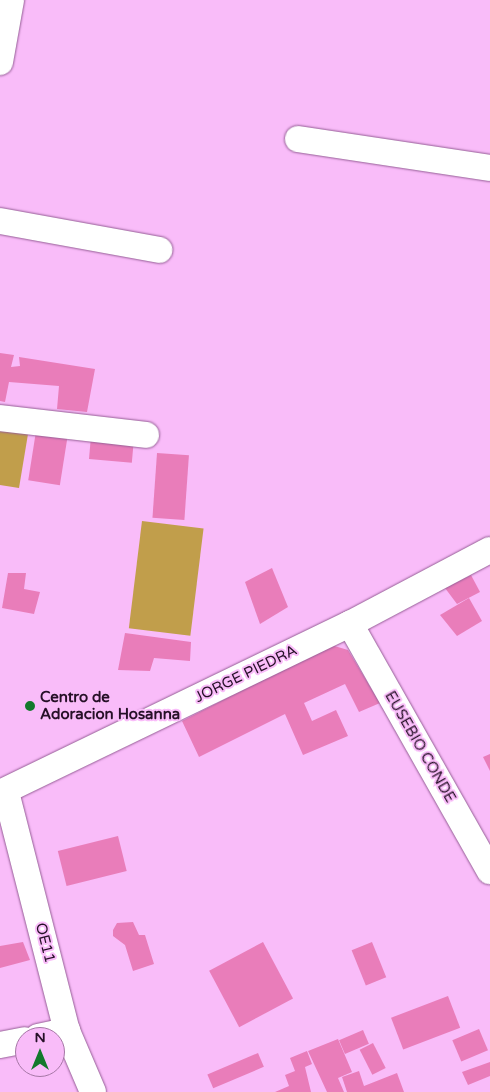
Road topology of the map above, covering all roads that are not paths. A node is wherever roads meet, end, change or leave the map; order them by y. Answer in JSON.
{"nodes":[{"id":1,"x":11,"y":0,"type":"edge"},
{"id":2,"x":0,"y":62,"type":"edge"},
{"id":3,"x":298,"y":139,"type":"dead end"},
{"id":4,"x":490,"y":168,"type":"edge"},
{"id":5,"x":0,"y":221,"type":"edge"},
{"id":6,"x":159,"y":250,"type":"dead end"},
{"id":7,"x":0,"y":418,"type":"edge"},
{"id":8,"x":146,"y":435,"type":"dead end"},
{"id":9,"x":490,"y":550,"type":"edge"},
{"id":10,"x":350,"y":624,"type":"junction"},
{"id":11,"x":3,"y":792,"type":"edge"},
{"id":12,"x":490,"y":871,"type":"edge"},
{"id":13,"x":67,"y":1031,"type":"joint"},
{"id":14,"x":15,"y":1042,"type":"edge"},
{"id":15,"x":0,"y":1045,"type":"edge"},
{"id":16,"x":93,"y":1092,"type":"edge"}],
"edges":[{"from":1,"to":2,"type":"street"},
{"from":3,"to":4,"type":"street"},
{"from":5,"to":6,"type":"street"},
{"from":7,"to":8,"type":"street"},
{"from":9,"to":10,"type":"street","name":"JORGE PIEDRA"},
{"from":10,"to":11,"type":"street","name":"JORGE PIEDRA"},
{"from":10,"to":12,"type":"street","name":"EUSEBIO CONDE"},
{"from":11,"to":13,"type":"street","name":"OE11"},
{"from":13,"to":16,"type":"street","name":"OE11"},
{"from":14,"to":15,"type":"street"}]}
